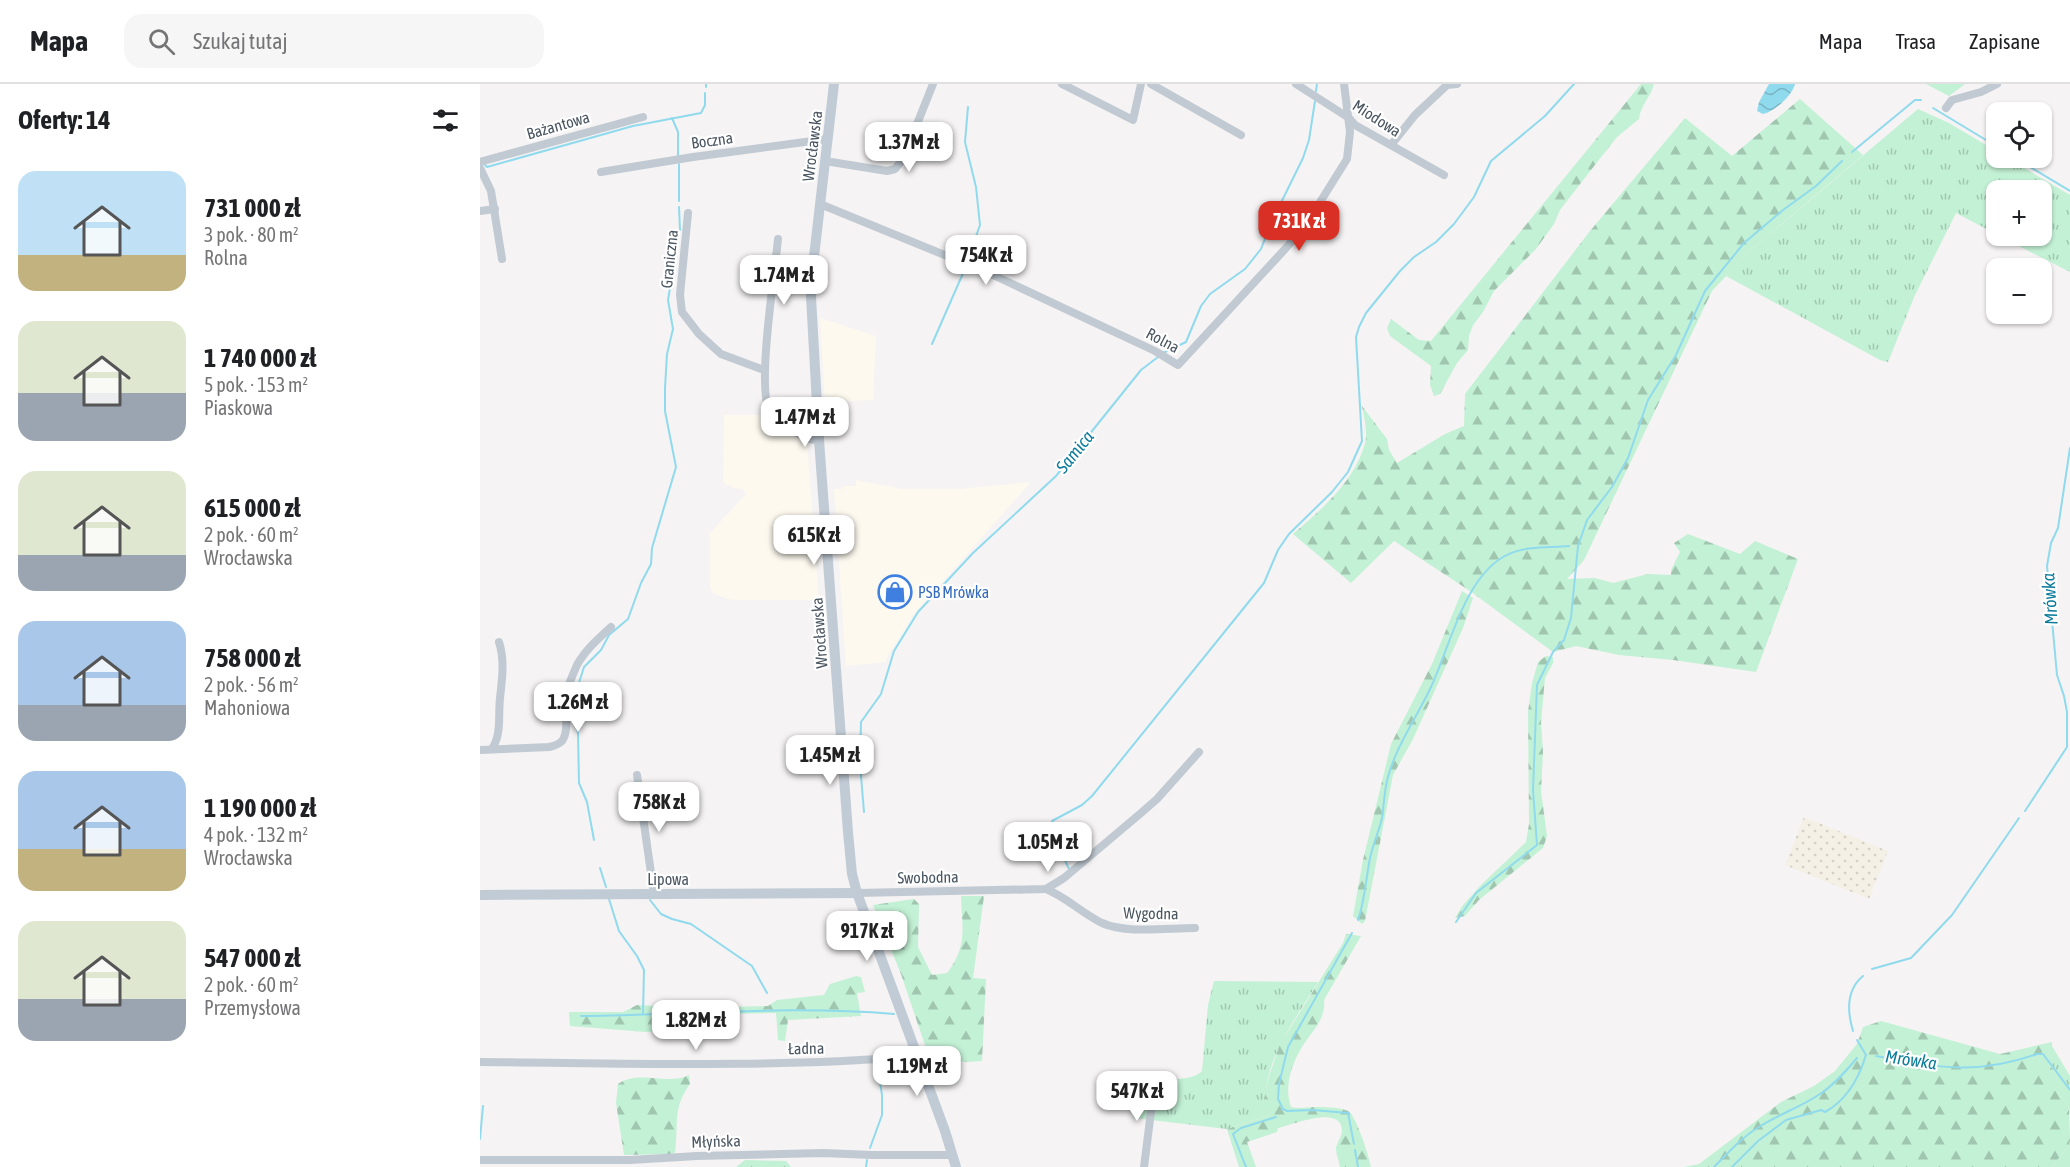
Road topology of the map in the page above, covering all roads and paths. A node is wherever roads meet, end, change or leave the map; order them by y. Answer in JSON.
{"nodes":[{"id":1,"x":834,"y":84,"type":"edge"},
{"id":2,"x":933,"y":84,"type":"edge"},
{"id":3,"x":1062,"y":84,"type":"edge"},
{"id":4,"x":1141,"y":84,"type":"edge"},
{"id":5,"x":1151,"y":84,"type":"edge"},
{"id":6,"x":1296,"y":84,"type":"edge"},
{"id":7,"x":1344,"y":84,"type":"edge"},
{"id":8,"x":1457,"y":84,"type":"edge"},
{"id":9,"x":1997,"y":84,"type":"edge"},
{"id":10,"x":1946,"y":108,"type":"dead end"},
{"id":11,"x":643,"y":117,"type":"dead end"},
{"id":12,"x":1349,"y":117,"type":"junction"},
{"id":13,"x":1241,"y":135,"type":"dead end"},
{"id":14,"x":828,"y":139,"type":"junction"},
{"id":15,"x":1392,"y":145,"type":"junction"},
{"id":16,"x":825,"y":161,"type":"junction"},
{"id":17,"x":480,"y":162,"type":"edge"},
{"id":18,"x":480,"y":168,"type":"edge"},
{"id":19,"x":601,"y":172,"type":"dead end"},
{"id":20,"x":1444,"y":175,"type":"dead end"},
{"id":21,"x":820,"y":204,"type":"junction"},
{"id":22,"x":495,"y":209,"type":"junction"},
{"id":23,"x":480,"y":211,"type":"edge"},
{"id":24,"x":688,"y":213,"type":"dead end"},
{"id":25,"x":778,"y":240,"type":"dead end"},
{"id":26,"x":501,"y":259,"type":"dead end"},
{"id":27,"x":765,"y":370,"type":"junction"},
{"id":28,"x":819,"y":440,"type":"junction"},
{"id":29,"x":611,"y":627,"type":"dead end"},
{"id":30,"x":499,"y":642,"type":"dead end"},
{"id":31,"x":492,"y":749,"type":"junction"},
{"id":32,"x":480,"y":750,"type":"edge"},
{"id":33,"x":1199,"y":752,"type":"dead end"},
{"id":34,"x":637,"y":775,"type":"dead end"},
{"id":35,"x":1046,"y":889,"type":"junction"},
{"id":36,"x":654,"y":894,"type":"junction"},
{"id":37,"x":857,"y":894,"type":"junction"},
{"id":38,"x":480,"y":895,"type":"edge"},
{"id":39,"x":1195,"y":928,"type":"dead end"},
{"id":40,"x":916,"y":1054,"type":"junction"},
{"id":41,"x":480,"y":1062,"type":"edge"},
{"id":42,"x":1155,"y":1080,"type":"dead end"},
{"id":43,"x":953,"y":1155,"type":"junction"},
{"id":44,"x":480,"y":1160,"type":"edge"},
{"id":45,"x":956,"y":1167,"type":"edge"},
{"id":46,"x":1144,"y":1167,"type":"edge"}],
"edges":[{"from":1,"to":14,"type":"main road","name":"Wrocławska"},
{"from":2,"to":16,"type":"street"},
{"from":3,"to":4,"type":"street"},
{"from":5,"to":13,"type":"street"},
{"from":6,"to":12,"type":"street","name":"Miodowa"},
{"from":7,"to":12,"type":"street","name":"Rolna"},
{"from":8,"to":15,"type":"street"},
{"from":9,"to":10,"type":"street"},
{"from":11,"to":17,"type":"street","name":"Bażantowa"},
{"from":12,"to":15,"type":"street","name":"Miodowa"},
{"from":12,"to":21,"type":"street","name":"Rolna"},
{"from":14,"to":16,"type":"main road","name":"Wrocławska"},
{"from":14,"to":19,"type":"street","name":"Boczna"},
{"from":15,"to":20,"type":"street","name":"Miodowa"},
{"from":16,"to":21,"type":"main road","name":"Wrocławska"},
{"from":18,"to":22,"type":"street"},
{"from":21,"to":28,"type":"main road","name":"Wrocławska"},
{"from":22,"to":23,"type":"street"},
{"from":22,"to":26,"type":"street"},
{"from":24,"to":27,"type":"street","name":"Graniczna"},
{"from":25,"to":27,"type":"street"},
{"from":27,"to":28,"type":"street"},
{"from":28,"to":37,"type":"main road","name":"Wrocławska"},
{"from":29,"to":31,"type":"street"},
{"from":30,"to":31,"type":"street"},
{"from":31,"to":32,"type":"street"},
{"from":33,"to":35,"type":"street"},
{"from":34,"to":36,"type":"street"},
{"from":35,"to":37,"type":"street","name":"Swobodna"},
{"from":35,"to":39,"type":"street","name":"Wygodna"},
{"from":36,"to":37,"type":"main road","name":"Lipowa"},
{"from":36,"to":38,"type":"main road","name":"Lipowa"},
{"from":37,"to":40,"type":"main road","name":"Wrocławska"},
{"from":40,"to":41,"type":"street","name":"Ładna"},
{"from":40,"to":43,"type":"main road"},
{"from":42,"to":46,"type":"street"},
{"from":43,"to":44,"type":"street","name":"Młyńska"},
{"from":43,"to":45,"type":"main road"}]}
